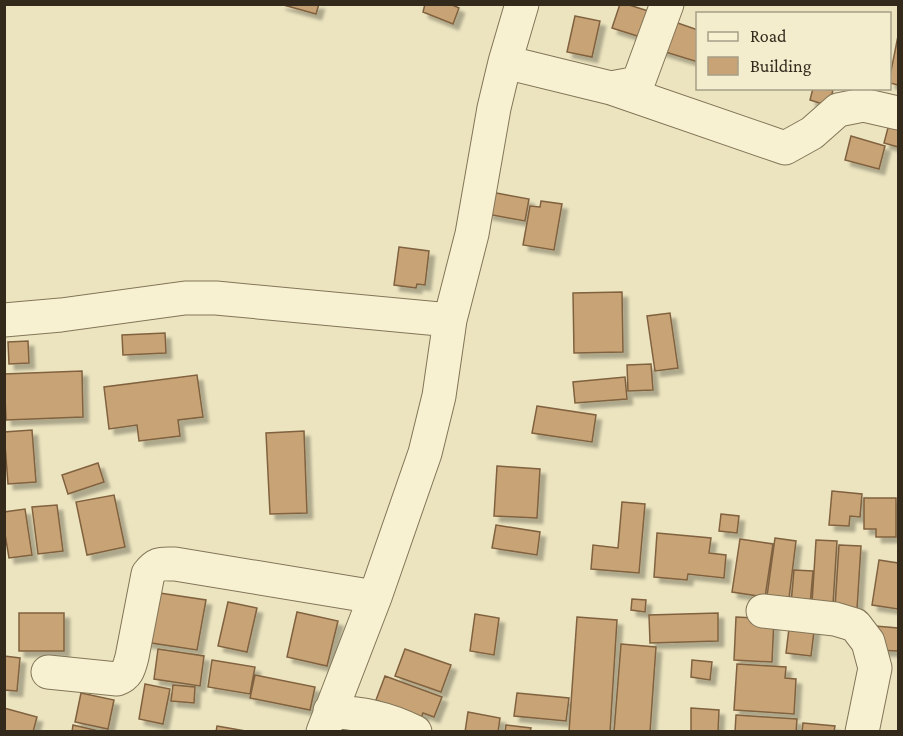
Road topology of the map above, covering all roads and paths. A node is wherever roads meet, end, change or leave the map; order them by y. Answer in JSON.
{"nodes":[{"id":1,"x":522,"y":4,"type":"edge"},
{"id":2,"x":667,"y":4,"type":"edge"},
{"id":3,"x":505,"y":63,"type":"junction"},
{"id":4,"x":611,"y":88,"type":"junction"},
{"id":5,"x":898,"y":113,"type":"edge"},
{"id":6,"x":4,"y":320,"type":"edge"},
{"id":7,"x":450,"y":320,"type":"junction"},
{"id":8,"x":375,"y":597,"type":"junction"},
{"id":9,"x":763,"y":611,"type":"dead end"},
{"id":10,"x":48,"y":672,"type":"dead end"},
{"id":11,"x":326,"y":721,"type":"edge"},
{"id":12,"x":415,"y":732,"type":"edge"},
{"id":13,"x":862,"y":732,"type":"edge"}],
"edges":[{"from":1,"to":3,"type":"street"},
{"from":2,"to":4,"type":"street"},
{"from":3,"to":4,"type":"street"},
{"from":3,"to":7,"type":"street"},
{"from":4,"to":5,"type":"street"},
{"from":6,"to":7,"type":"street"},
{"from":7,"to":8,"type":"street"},
{"from":8,"to":10,"type":"street"},
{"from":8,"to":11,"type":"street"},
{"from":9,"to":13,"type":"street"},
{"from":11,"to":12,"type":"street"}]}
